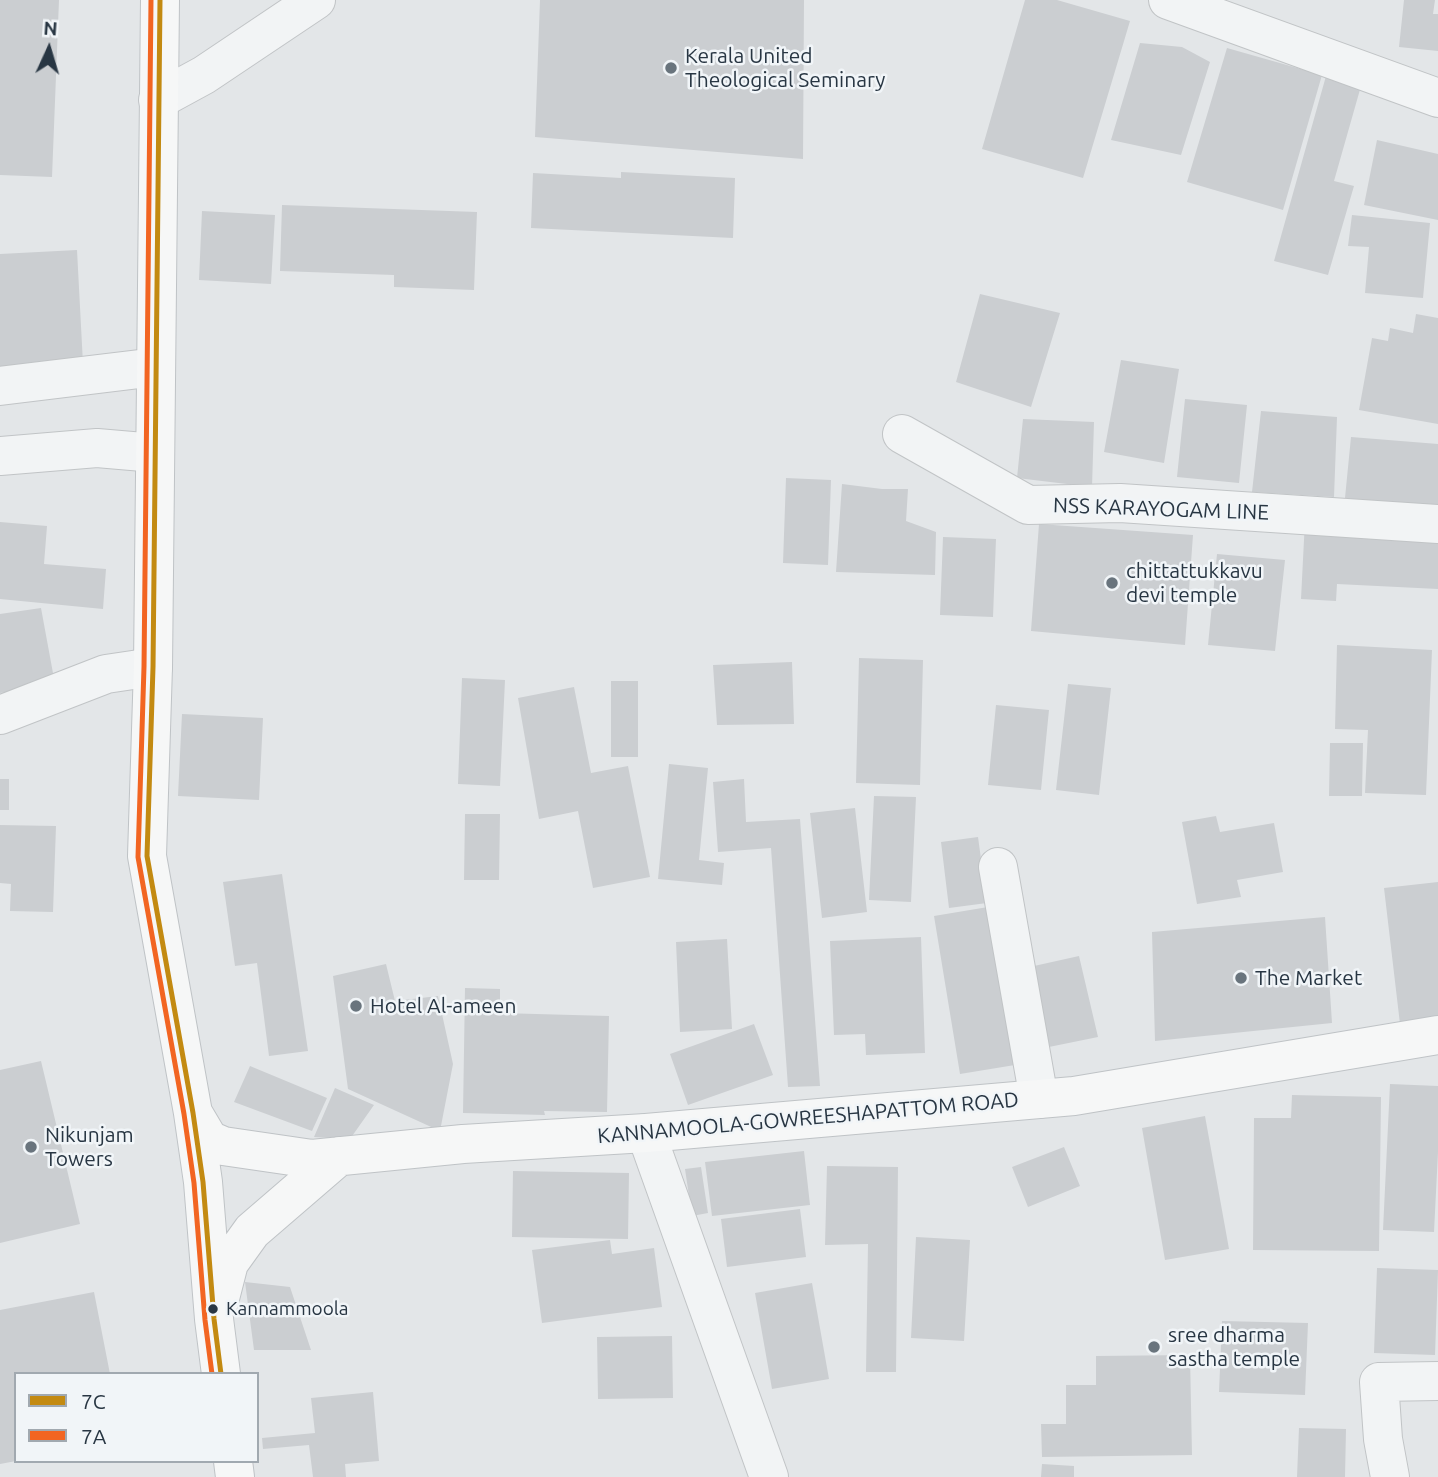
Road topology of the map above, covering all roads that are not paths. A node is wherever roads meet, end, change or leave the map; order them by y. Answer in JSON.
{"nodes":[{"id":1,"x":160,"y":0,"type":"edge"},
{"id":2,"x":316,"y":0,"type":"edge"},
{"id":3,"x":1168,"y":0,"type":"edge"},
{"id":4,"x":1438,"y":98,"type":"edge"},
{"id":5,"x":158,"y":100,"type":"junction"},
{"id":6,"x":156,"y":367,"type":"junction"},
{"id":7,"x":0,"y":386,"type":"edge"},
{"id":8,"x":902,"y":434,"type":"dead end"},
{"id":9,"x":155,"y":453,"type":"junction"},
{"id":10,"x":0,"y":456,"type":"edge"},
{"id":11,"x":1438,"y":524,"type":"edge"},
{"id":12,"x":153,"y":667,"type":"junction"},
{"id":13,"x":0,"y":715,"type":"edge"},
{"id":14,"x":998,"y":867,"type":"dead end"},
{"id":15,"x":1438,"y":1035,"type":"edge"},
{"id":16,"x":1039,"y":1099,"type":"junction"},
{"id":17,"x":193,"y":1112,"type":"junction"},
{"id":18,"x":646,"y":1133,"type":"junction"},
{"id":19,"x":339,"y":1156,"type":"junction"},
{"id":20,"x":214,"y":1319,"type":"junction"},
{"id":21,"x":221,"y":1372,"type":"edge"},
{"id":22,"x":1438,"y":1381,"type":"edge"},
{"id":23,"x":769,"y":1477,"type":"edge"},
{"id":24,"x":1390,"y":1477,"type":"edge"}],
"edges":[{"from":1,"to":5,"type":"main road"},
{"from":2,"to":5,"type":"street"},
{"from":3,"to":4,"type":"street"},
{"from":5,"to":6,"type":"main road"},
{"from":6,"to":7,"type":"street"},
{"from":6,"to":9,"type":"main road"},
{"from":8,"to":11,"type":"street","name":"NSS KARAYOGAM LINE"},
{"from":9,"to":10,"type":"street"},
{"from":9,"to":12,"type":"main road"},
{"from":12,"to":13,"type":"street"},
{"from":12,"to":17,"type":"main road"},
{"from":14,"to":16,"type":"street"},
{"from":15,"to":16,"type":"main road","name":"KANNAMOOLA-GOWREESHAPATTOM ROAD"},
{"from":16,"to":18,"type":"main road","name":"KANNAMOOLA-GOWREESHAPATTOM ROAD"},
{"from":17,"to":19,"type":"main road","name":"KANNAMOOLA-GOWREESHAPATTOM ROAD"},
{"from":17,"to":20,"type":"main road"},
{"from":18,"to":19,"type":"main road","name":"KANNAMOOLA-GOWREESHAPATTOM ROAD"},
{"from":18,"to":23,"type":"street"},
{"from":19,"to":20,"type":"main road"},
{"from":20,"to":21,"type":"main road"},
{"from":22,"to":24,"type":"street"}]}
